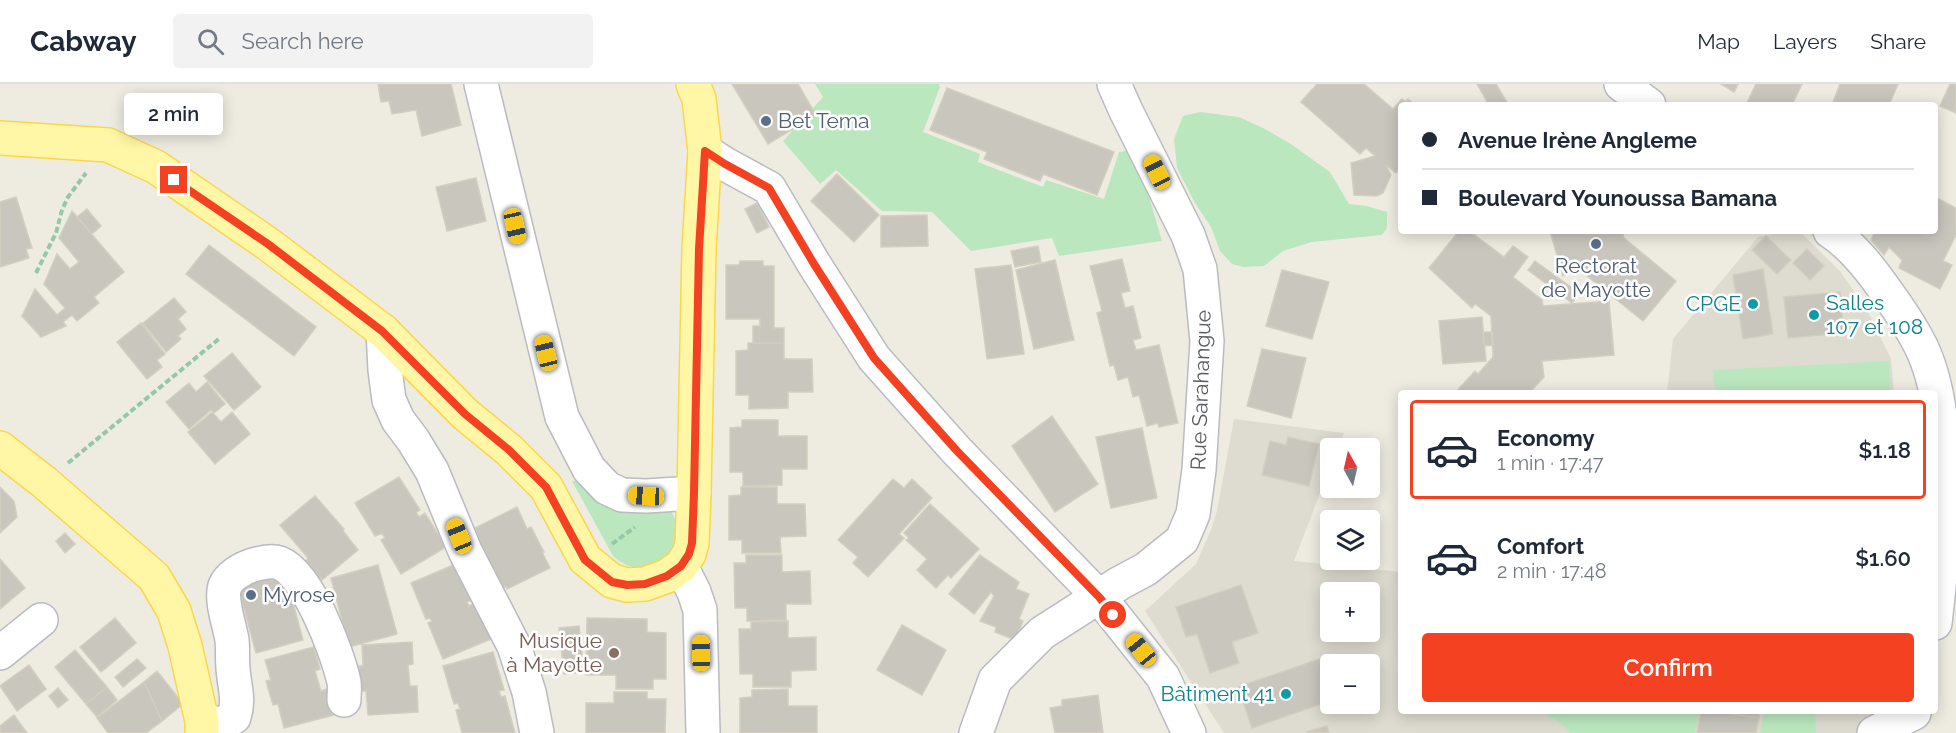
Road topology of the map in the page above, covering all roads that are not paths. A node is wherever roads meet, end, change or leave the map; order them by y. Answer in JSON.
{"nodes":[{"id":1,"x":481,"y":84,"type":"edge"},
{"id":2,"x":693,"y":84,"type":"edge"},
{"id":3,"x":1114,"y":84,"type":"edge"},
{"id":4,"x":1621,"y":84,"type":"edge"},
{"id":5,"x":1645,"y":102,"type":"edge"},
{"id":6,"x":0,"y":138,"type":"edge"},
{"id":7,"x":705,"y":151,"type":"junction"},
{"id":8,"x":1835,"y":234,"type":"edge"},
{"id":9,"x":382,"y":331,"type":"junction"},
{"id":10,"x":1946,"y":381,"type":"edge"},
{"id":11,"x":0,"y":448,"type":"edge"},
{"id":12,"x":694,"y":493,"type":"junction"},
{"id":13,"x":681,"y":566,"type":"junction"},
{"id":14,"x":1100,"y":598,"type":"junction"},
{"id":15,"x":1938,"y":599,"type":"edge"},
{"id":16,"x":41,"y":620,"type":"dead end"},
{"id":17,"x":0,"y":653,"type":"edge"},
{"id":18,"x":344,"y":700,"type":"dead end"},
{"id":19,"x":1912,"y":719,"type":"edge"},
{"id":20,"x":202,"y":727,"type":"edge"},
{"id":21,"x":537,"y":733,"type":"edge"},
{"id":22,"x":703,"y":733,"type":"edge"},
{"id":23,"x":976,"y":733,"type":"edge"},
{"id":24,"x":1189,"y":733,"type":"edge"},
{"id":25,"x":1874,"y":733,"type":"edge"}],
"edges":[{"from":1,"to":12,"type":"street"},
{"from":2,"to":7,"type":"main road"},
{"from":3,"to":14,"type":"street","name":"Rue Sarahangue"},
{"from":4,"to":5,"type":"street"},
{"from":6,"to":9,"type":"main road"},
{"from":7,"to":12,"type":"main road"},
{"from":7,"to":14,"type":"street"},
{"from":8,"to":10,"type":"street"},
{"from":9,"to":13,"type":"main road"},
{"from":9,"to":21,"type":"street"},
{"from":10,"to":15,"type":"street"},
{"from":11,"to":20,"type":"main road"},
{"from":12,"to":13,"type":"main road"},
{"from":13,"to":22,"type":"street"},
{"from":14,"to":23,"type":"street","name":"Rue Sarahangue"},
{"from":14,"to":24,"type":"street"},
{"from":16,"to":17,"type":"street"},
{"from":18,"to":20,"type":"street"},
{"from":19,"to":25,"type":"street"}]}
